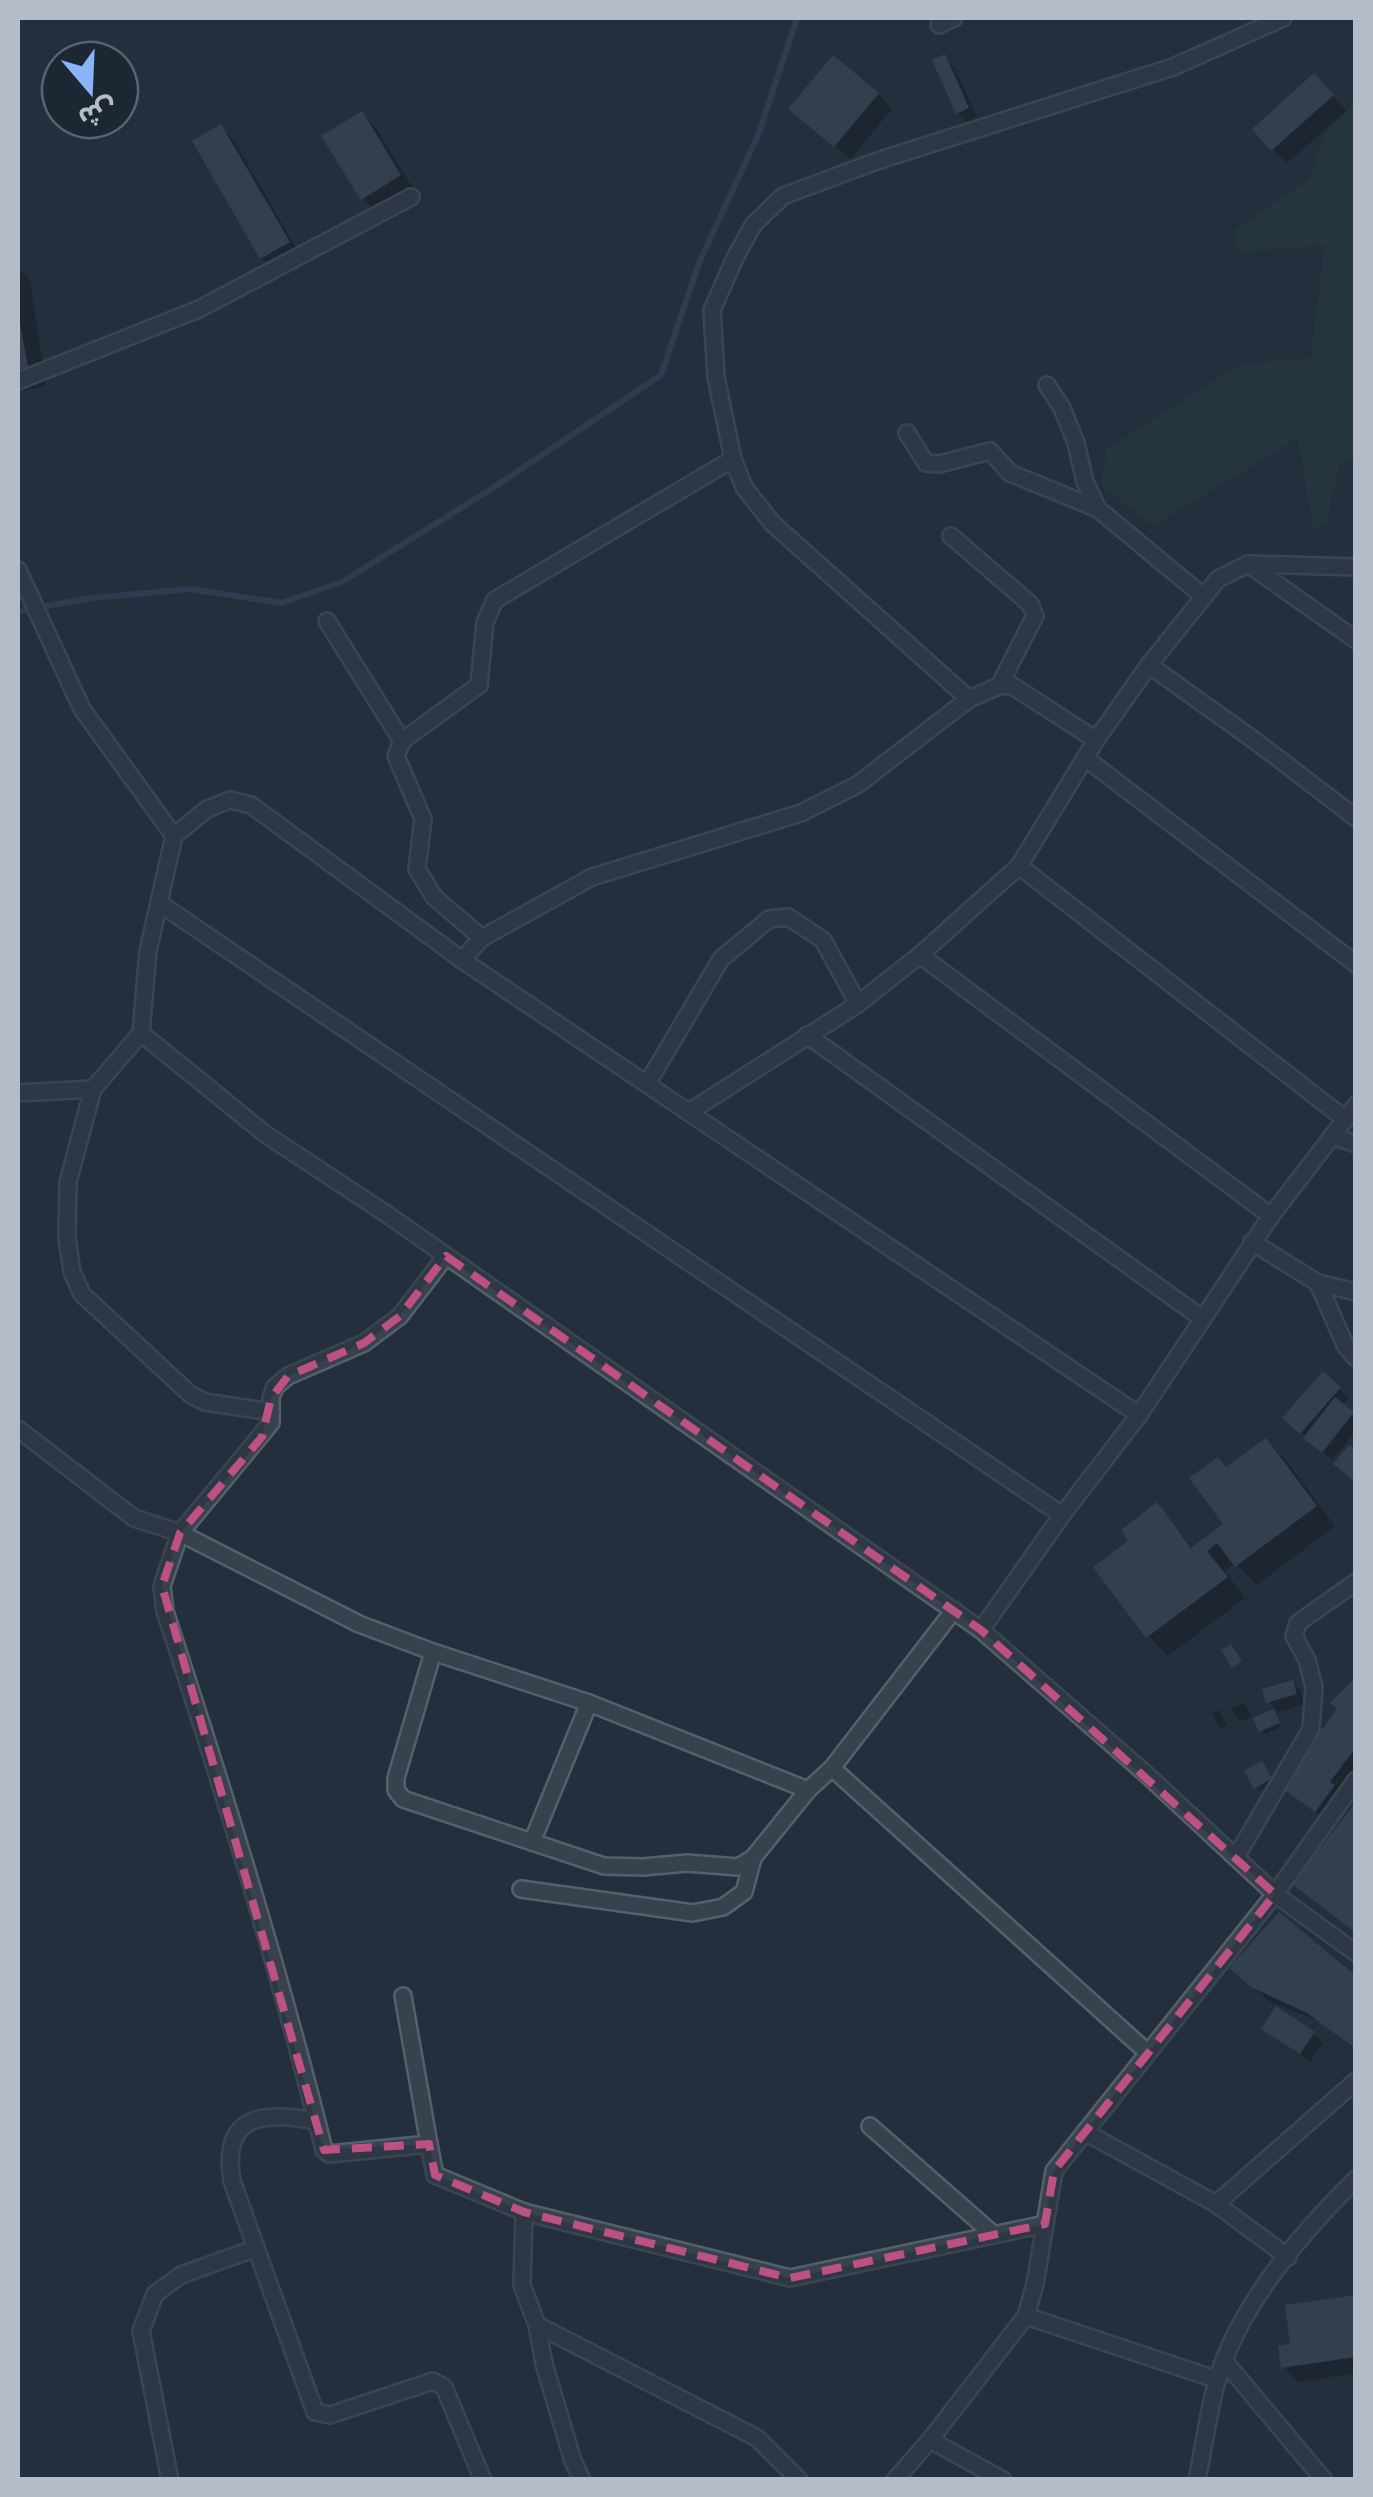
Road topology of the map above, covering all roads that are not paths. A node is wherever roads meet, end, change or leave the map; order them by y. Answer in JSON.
{"nodes":[{"id":1,"x":1274,"y":19,"type":"edge"},
{"id":2,"x":412,"y":197,"type":"dead end"},
{"id":3,"x":18,"y":381,"type":"edge"},
{"id":4,"x":1048,"y":386,"type":"dead end"},
{"id":5,"x":907,"y":433,"type":"dead end"},
{"id":6,"x":733,"y":459,"type":"junction"},
{"id":7,"x":1098,"y":508,"type":"junction"},
{"id":8,"x":951,"y":536,"type":"dead end"},
{"id":9,"x":1248,"y":564,"type":"junction"},
{"id":10,"x":1356,"y":566,"type":"edge"},
{"id":11,"x":18,"y":570,"type":"edge"},
{"id":12,"x":1204,"y":597,"type":"junction"},
{"id":13,"x":327,"y":621,"type":"dead end"},
{"id":14,"x":1356,"y":640,"type":"edge"},
{"id":15,"x":1149,"y":665,"type":"junction"},
{"id":16,"x":998,"y":686,"type":"junction"},
{"id":17,"x":969,"y":699,"type":"junction"},
{"id":18,"x":1096,"y":740,"type":"junction"},
{"id":19,"x":402,"y":741,"type":"junction"},
{"id":20,"x":1085,"y":758,"type":"junction"},
{"id":21,"x":1356,"y":818,"type":"edge"},
{"id":22,"x":174,"y":836,"type":"junction"},
{"id":23,"x":1019,"y":866,"type":"junction"},
{"id":24,"x":158,"y":903,"type":"junction"},
{"id":25,"x":482,"y":938,"type":"junction"},
{"id":26,"x":920,"y":955,"type":"junction"},
{"id":27,"x":462,"y":960,"type":"junction"},
{"id":28,"x":1356,"y":964,"type":"edge"},
{"id":29,"x":858,"y":1004,"type":"junction"},
{"id":30,"x":141,"y":1033,"type":"junction"},
{"id":31,"x":807,"y":1035,"type":"junction"},
{"id":32,"x":646,"y":1084,"type":"junction"},
{"id":33,"x":93,"y":1089,"type":"junction"},
{"id":34,"x":18,"y":1093,"type":"edge"},
{"id":35,"x":1356,"y":1105,"type":"edge"},
{"id":36,"x":689,"y":1112,"type":"junction"},
{"id":37,"x":1345,"y":1120,"type":"junction"},
{"id":38,"x":1332,"y":1136,"type":"junction"},
{"id":39,"x":1356,"y":1144,"type":"edge"},
{"id":40,"x":1270,"y":1216,"type":"junction"},
{"id":41,"x":1252,"y":1242,"type":"junction"},
{"id":42,"x":446,"y":1256,"type":"junction"},
{"id":43,"x":1318,"y":1283,"type":"junction"},
{"id":44,"x":1356,"y":1292,"type":"edge"},
{"id":45,"x":1202,"y":1319,"type":"junction"},
{"id":46,"x":1356,"y":1358,"type":"edge"},
{"id":47,"x":272,"y":1412,"type":"junction"},
{"id":48,"x":1139,"y":1414,"type":"junction"},
{"id":49,"x":18,"y":1429,"type":"edge"},
{"id":50,"x":1062,"y":1515,"type":"junction"},
{"id":51,"x":180,"y":1533,"type":"junction"},
{"id":52,"x":1356,"y":1582,"type":"edge"},
{"id":53,"x":954,"y":1610,"type":"junction"},
{"id":54,"x":980,"y":1630,"type":"junction"},
{"id":55,"x":433,"y":1652,"type":"junction"},
{"id":56,"x":589,"y":1703,"type":"junction"},
{"id":57,"x":832,"y":1768,"type":"junction"},
{"id":58,"x":1356,"y":1780,"type":"edge"},
{"id":59,"x":808,"y":1790,"type":"junction"},
{"id":60,"x":532,"y":1842,"type":"junction"},
{"id":61,"x":753,"y":1858,"type":"junction"},
{"id":62,"x":1236,"y":1858,"type":"junction"},
{"id":63,"x":521,"y":1889,"type":"dead end"},
{"id":64,"x":1275,"y":1894,"type":"junction"},
{"id":65,"x":1356,"y":1953,"type":"edge"},
{"id":66,"x":403,"y":1996,"type":"dead end"},
{"id":67,"x":1148,"y":2053,"type":"junction"},
{"id":68,"x":1356,"y":2080,"type":"edge"},
{"id":69,"x":316,"y":2122,"type":"junction"},
{"id":70,"x":870,"y":2126,"type":"dead end"},
{"id":71,"x":1085,"y":2132,"type":"junction"},
{"id":72,"x":430,"y":2144,"type":"junction"},
{"id":73,"x":1356,"y":2179,"type":"edge"},
{"id":74,"x":1216,"y":2204,"type":"junction"},
{"id":75,"x":524,"y":2212,"type":"junction"},
{"id":76,"x":1045,"y":2224,"type":"junction"},
{"id":77,"x":993,"y":2234,"type":"junction"},
{"id":78,"x":256,"y":2248,"type":"junction"},
{"id":79,"x":1288,"y":2257,"type":"junction"},
{"id":80,"x":1026,"y":2316,"type":"junction"},
{"id":81,"x":537,"y":2325,"type":"junction"},
{"id":82,"x":1225,"y":2362,"type":"junction"},
{"id":83,"x":1218,"y":2380,"type":"junction"},
{"id":84,"x":930,"y":2440,"type":"junction"},
{"id":85,"x":170,"y":2480,"type":"edge"},
{"id":86,"x":483,"y":2480,"type":"edge"},
{"id":87,"x":582,"y":2480,"type":"edge"},
{"id":88,"x":800,"y":2480,"type":"edge"},
{"id":89,"x":895,"y":2480,"type":"edge"},
{"id":90,"x":1003,"y":2480,"type":"edge"},
{"id":91,"x":1197,"y":2480,"type":"edge"},
{"id":92,"x":1324,"y":2480,"type":"edge"}],
"edges":[{"from":1,"to":6,"type":"street"},
{"from":2,"to":3,"type":"street"},
{"from":4,"to":7,"type":"street"},
{"from":5,"to":7,"type":"street"},
{"from":6,"to":17,"type":"street"},
{"from":6,"to":19,"type":"street"},
{"from":7,"to":12,"type":"street"},
{"from":8,"to":16,"type":"street"},
{"from":9,"to":10,"type":"street"},
{"from":9,"to":12,"type":"street"},
{"from":9,"to":14,"type":"street"},
{"from":11,"to":22,"type":"street"},
{"from":12,"to":15,"type":"street"},
{"from":13,"to":19,"type":"street"},
{"from":15,"to":18,"type":"street"},
{"from":15,"to":21,"type":"street"},
{"from":16,"to":17,"type":"street"},
{"from":16,"to":18,"type":"street"},
{"from":17,"to":25,"type":"street"},
{"from":18,"to":20,"type":"street"},
{"from":19,"to":25,"type":"street"},
{"from":20,"to":23,"type":"street"},
{"from":20,"to":28,"type":"street"},
{"from":22,"to":24,"type":"street"},
{"from":22,"to":27,"type":"street"},
{"from":23,"to":26,"type":"street"},
{"from":23,"to":37,"type":"street"},
{"from":24,"to":30,"type":"street"},
{"from":24,"to":50,"type":"street"},
{"from":25,"to":27,"type":"street"},
{"from":26,"to":29,"type":"street"},
{"from":26,"to":40,"type":"street"},
{"from":27,"to":32,"type":"street"},
{"from":29,"to":31,"type":"street"},
{"from":29,"to":32,"type":"street"},
{"from":30,"to":33,"type":"street"},
{"from":30,"to":42,"type":"street"},
{"from":31,"to":36,"type":"street"},
{"from":31,"to":45,"type":"street"},
{"from":32,"to":36,"type":"street"},
{"from":33,"to":34,"type":"street"},
{"from":33,"to":47,"type":"street"},
{"from":35,"to":37,"type":"street"},
{"from":36,"to":48,"type":"street"},
{"from":37,"to":38,"type":"street"},
{"from":38,"to":39,"type":"street"},
{"from":38,"to":40,"type":"street"},
{"from":40,"to":41,"type":"street"},
{"from":41,"to":43,"type":"street"},
{"from":41,"to":45,"type":"street"},
{"from":42,"to":47,"type":"street"},
{"from":42,"to":53,"type":"street"},
{"from":43,"to":44,"type":"street"},
{"from":43,"to":46,"type":"street"},
{"from":45,"to":48,"type":"street"},
{"from":47,"to":51,"type":"street"},
{"from":48,"to":50,"type":"street"},
{"from":49,"to":51,"type":"street"},
{"from":50,"to":54,"type":"street"},
{"from":51,"to":55,"type":"street"},
{"from":51,"to":69,"type":"street"},
{"from":52,"to":62,"type":"street"},
{"from":53,"to":54,"type":"street"},
{"from":53,"to":57,"type":"street"},
{"from":54,"to":62,"type":"street"},
{"from":55,"to":56,"type":"street"},
{"from":55,"to":60,"type":"street"},
{"from":56,"to":59,"type":"street"},
{"from":56,"to":60,"type":"street"},
{"from":57,"to":59,"type":"street"},
{"from":57,"to":67,"type":"street"},
{"from":58,"to":64,"type":"street"},
{"from":59,"to":61,"type":"street"},
{"from":60,"to":61,"type":"street"},
{"from":61,"to":63,"type":"street"},
{"from":62,"to":64,"type":"street"},
{"from":64,"to":65,"type":"street"},
{"from":64,"to":67,"type":"street"},
{"from":66,"to":72,"type":"street"},
{"from":67,"to":71,"type":"street"},
{"from":68,"to":74,"type":"street"},
{"from":69,"to":72,"type":"street"},
{"from":69,"to":78,"type":"street"},
{"from":70,"to":77,"type":"street"},
{"from":71,"to":74,"type":"street"},
{"from":71,"to":76,"type":"street"},
{"from":72,"to":75,"type":"street"},
{"from":73,"to":79,"type":"street"},
{"from":74,"to":79,"type":"street"},
{"from":75,"to":77,"type":"street"},
{"from":75,"to":81,"type":"street"},
{"from":76,"to":77,"type":"street"},
{"from":76,"to":80,"type":"street"},
{"from":78,"to":85,"type":"street"},
{"from":78,"to":86,"type":"street"},
{"from":79,"to":82,"type":"street"},
{"from":80,"to":83,"type":"street"},
{"from":80,"to":84,"type":"street"},
{"from":81,"to":87,"type":"street"},
{"from":81,"to":88,"type":"street"},
{"from":82,"to":83,"type":"street"},
{"from":82,"to":92,"type":"street"},
{"from":83,"to":91,"type":"street"},
{"from":84,"to":89,"type":"street"},
{"from":84,"to":90,"type":"street"}]}
